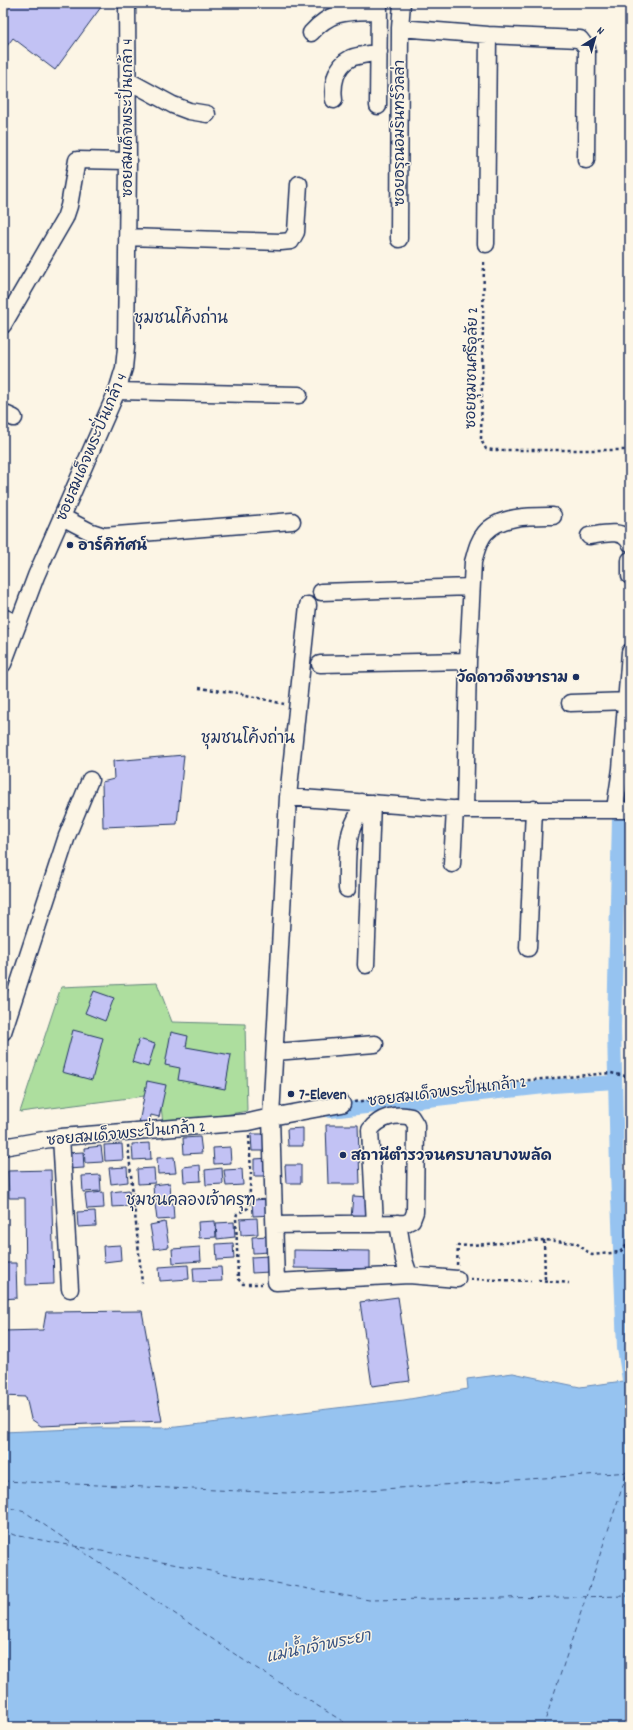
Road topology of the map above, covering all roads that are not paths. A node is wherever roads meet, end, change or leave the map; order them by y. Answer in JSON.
{"nodes":[{"id":1,"x":127,"y":3,"type":"edge"},
{"id":2,"x":402,"y":3,"type":"edge"},
{"id":3,"x":379,"y":7,"type":"edge"},
{"id":4,"x":400,"y":28,"type":"junction"},
{"id":5,"x":311,"y":33,"type":"dead end"},
{"id":6,"x":488,"y":35,"type":"junction"},
{"id":7,"x":378,"y":52,"type":"junction"},
{"id":8,"x":127,"y":80,"type":"junction"},
{"id":9,"x":334,"y":100,"type":"dead end"},
{"id":10,"x":378,"y":106,"type":"dead end"},
{"id":11,"x":208,"y":114,"type":"dead end"},
{"id":12,"x":586,"y":160,"type":"dead end"},
{"id":13,"x":128,"y":161,"type":"junction"},
{"id":14,"x":300,"y":184,"type":"dead end"},
{"id":15,"x":127,"y":237,"type":"junction"},
{"id":16,"x":399,"y":239,"type":"dead end"},
{"id":17,"x":486,"y":244,"type":"dead end"},
{"id":18,"x":7,"y":309,"type":"edge"},
{"id":19,"x":3,"y":325,"type":"edge"},
{"id":20,"x":117,"y":391,"type":"junction"},
{"id":21,"x":299,"y":395,"type":"dead end"},
{"id":22,"x":553,"y":516,"type":"dead end"},
{"id":23,"x":62,"y":517,"type":"junction"},
{"id":24,"x":292,"y":521,"type":"dead end"},
{"id":25,"x":588,"y":536,"type":"dead end"},
{"id":26,"x":630,"y":543,"type":"edge"},
{"id":27,"x":630,"y":560,"type":"edge"},
{"id":28,"x":630,"y":576,"type":"edge"},
{"id":29,"x":471,"y":587,"type":"junction"},
{"id":30,"x":321,"y":592,"type":"dead end"},
{"id":31,"x":308,"y":605,"type":"dead end"},
{"id":32,"x":3,"y":617,"type":"edge"},
{"id":33,"x":18,"y":624,"type":"junction"},
{"id":34,"x":630,"y":652,"type":"edge"},
{"id":35,"x":468,"y":661,"type":"junction"},
{"id":36,"x":3,"y":664,"type":"edge"},
{"id":37,"x":320,"y":664,"type":"dead end"},
{"id":38,"x":628,"y":701,"type":"edge"},
{"id":39,"x":570,"y":703,"type":"dead end"},
{"id":40,"x":90,"y":780,"type":"dead end"},
{"id":41,"x":288,"y":797,"type":"junction"},
{"id":42,"x":367,"y":802,"type":"junction"},
{"id":43,"x":460,"y":809,"type":"junction"},
{"id":44,"x":534,"y":809,"type":"junction"},
{"id":45,"x":622,"y":809,"type":"edge"},
{"id":46,"x":452,"y":864,"type":"dead end"},
{"id":47,"x":347,"y":889,"type":"dead end"},
{"id":48,"x":528,"y":948,"type":"dead end"},
{"id":49,"x":366,"y":965,"type":"dead end"},
{"id":50,"x":3,"y":1032,"type":"edge"},
{"id":51,"x":375,"y":1044,"type":"dead end"},
{"id":52,"x":275,"y":1052,"type":"junction"},
{"id":53,"x":342,"y":1104,"type":"road end"},
{"id":54,"x":271,"y":1117,"type":"junction"},
{"id":55,"x":61,"y":1137,"type":"junction"},
{"id":56,"x":3,"y":1147,"type":"edge"},
{"id":57,"x":398,"y":1223,"type":"junction"},
{"id":58,"x":275,"y":1224,"type":"junction"},
{"id":59,"x":375,"y":1224,"type":"junction"},
{"id":60,"x":409,"y":1275,"type":"junction"},
{"id":61,"x":457,"y":1279,"type":"road end"},
{"id":62,"x":70,"y":1289,"type":"dead end"}],
"edges":[{"from":1,"to":8,"type":"street","name":"ซอยสมเด็จพระปิ่นเกล้า 4"},
{"from":2,"to":4,"type":"street","name":"ซอยอรุณอมรินทร์วิลล่า"},
{"from":3,"to":5,"type":"street"},
{"from":3,"to":7,"type":"street"},
{"from":4,"to":6,"type":"street"},
{"from":4,"to":16,"type":"street","name":"ซอยอรุณอมรินทร์วิลล่า"},
{"from":6,"to":12,"type":"street"},
{"from":6,"to":17,"type":"street"},
{"from":7,"to":9,"type":"street"},
{"from":7,"to":10,"type":"street"},
{"from":8,"to":11,"type":"street"},
{"from":8,"to":13,"type":"street","name":"ซอยสมเด็จพระปิ่นเกล้า 4"},
{"from":13,"to":15,"type":"street","name":"ซอยสมเด็จพระปิ่นเกล้า 4"},
{"from":13,"to":18,"type":"street"},
{"from":14,"to":15,"type":"street"},
{"from":15,"to":20,"type":"street","name":"ซอยสมเด็จพระปิ่นเกล้า 4"},
{"from":18,"to":19,"type":"street"},
{"from":20,"to":21,"type":"street"},
{"from":20,"to":23,"type":"street","name":"ซอยสมเด็จพระปิ่นเกล้า 4"},
{"from":22,"to":29,"type":"street"},
{"from":23,"to":24,"type":"street"},
{"from":23,"to":33,"type":"street","name":"ซอยสมเด็จพระปิ่นเกล้า 4"},
{"from":25,"to":26,"type":"street"},
{"from":27,"to":28,"type":"street"},
{"from":29,"to":30,"type":"street"},
{"from":29,"to":35,"type":"street"},
{"from":31,"to":41,"type":"street"},
{"from":32,"to":33,"type":"street"},
{"from":33,"to":36,"type":"street","name":"ซอยสมเด็จพระปิ่นเกล้า 4"},
{"from":34,"to":38,"type":"street"},
{"from":35,"to":37,"type":"street"},
{"from":35,"to":43,"type":"street"},
{"from":38,"to":39,"type":"street"},
{"from":38,"to":45,"type":"street"},
{"from":40,"to":50,"type":"street"},
{"from":41,"to":42,"type":"street"},
{"from":41,"to":52,"type":"street"},
{"from":42,"to":43,"type":"street"},
{"from":42,"to":47,"type":"street"},
{"from":42,"to":49,"type":"street"},
{"from":43,"to":44,"type":"street"},
{"from":43,"to":46,"type":"street"},
{"from":44,"to":45,"type":"street"},
{"from":44,"to":48,"type":"street"},
{"from":51,"to":52,"type":"street"},
{"from":52,"to":54,"type":"street"},
{"from":53,"to":54,"type":"street","name":"ซอยสมเด็จพระปิ่นเกล้า 2"},
{"from":54,"to":55,"type":"street","name":"ซอยสมเด็จพระปิ่นเกล้า 2"},
{"from":54,"to":58,"type":"street"},
{"from":55,"to":56,"type":"street","name":"ซอยสมเด็จพระปิ่นเกล้า 2"},
{"from":55,"to":62,"type":"street"},
{"from":57,"to":59,"type":"street"},
{"from":57,"to":59,"type":"street"},
{"from":57,"to":60,"type":"street"},
{"from":58,"to":59,"type":"street"},
{"from":58,"to":60,"type":"street"},
{"from":60,"to":61,"type":"street"}]}
